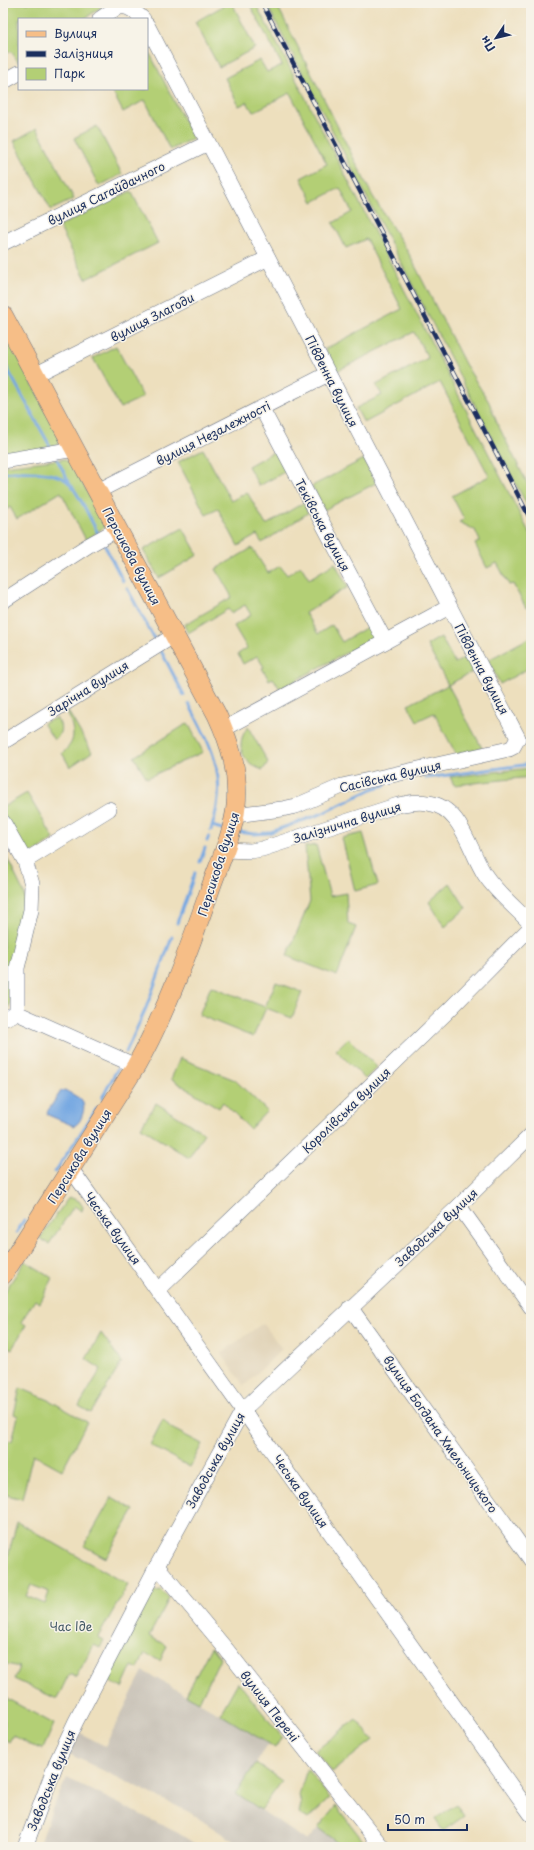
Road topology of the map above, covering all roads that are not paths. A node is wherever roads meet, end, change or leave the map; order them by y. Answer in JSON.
{"nodes":[{"id":1,"x":101,"y":18,"type":"edge"},
{"id":2,"x":142,"y":18,"type":"edge"},
{"id":3,"x":148,"y":27,"type":"edge"},
{"id":4,"x":18,"y":74,"type":"edge"},
{"id":5,"x":3,"y":82,"type":"edge"},
{"id":6,"x":208,"y":143,"type":"junction"},
{"id":7,"x":3,"y":243,"type":"edge"},
{"id":8,"x":268,"y":258,"type":"junction"},
{"id":9,"x":3,"y":315,"type":"edge"},
{"id":10,"x":328,"y":374,"type":"junction"},
{"id":11,"x":35,"y":375,"type":"junction"},
{"id":12,"x":262,"y":409,"type":"junction"},
{"id":13,"x":74,"y":449,"type":"junction"},
{"id":14,"x":3,"y":461,"type":"edge"},
{"id":15,"x":98,"y":491,"type":"junction"},
{"id":16,"x":118,"y":529,"type":"junction"},
{"id":17,"x":3,"y":601,"type":"edge"},
{"id":18,"x":449,"y":607,"type":"junction"},
{"id":19,"x":175,"y":635,"type":"junction"},
{"id":20,"x":385,"y":641,"type":"junction"},
{"id":21,"x":227,"y":735,"type":"junction"},
{"id":22,"x":518,"y":738,"type":"joint"},
{"id":23,"x":3,"y":742,"type":"edge"},
{"id":24,"x":110,"y":809,"type":"dead end"},
{"id":25,"x":235,"y":815,"type":"junction"},
{"id":26,"x":3,"y":822,"type":"edge"},
{"id":27,"x":224,"y":850,"type":"junction"},
{"id":28,"x":25,"y":861,"type":"junction"},
{"id":29,"x":531,"y":924,"type":"edge"},
{"id":30,"x":531,"y":927,"type":"edge"},
{"id":31,"x":17,"y":1013,"type":"junction"},
{"id":32,"x":3,"y":1019,"type":"edge"},
{"id":33,"x":136,"y":1066,"type":"junction"},
{"id":34,"x":531,"y":1135,"type":"edge"},
{"id":35,"x":71,"y":1169,"type":"junction"},
{"id":36,"x":459,"y":1206,"type":"junction"},
{"id":37,"x":3,"y":1275,"type":"edge"},
{"id":38,"x":158,"y":1290,"type":"junction"},
{"id":39,"x":350,"y":1307,"type":"junction"},
{"id":40,"x":531,"y":1307,"type":"edge"},
{"id":41,"x":243,"y":1410,"type":"junction"},
{"id":42,"x":531,"y":1560,"type":"edge"},
{"id":43,"x":157,"y":1566,"type":"junction"},
{"id":44,"x":531,"y":1814,"type":"edge"},
{"id":45,"x":25,"y":1847,"type":"edge"},
{"id":46,"x":382,"y":1847,"type":"edge"}],
"edges":[{"from":1,"to":2,"type":"street"},
{"from":3,"to":6,"type":"street","name":"Південна вулиця"},
{"from":4,"to":5,"type":"street"},
{"from":6,"to":7,"type":"street","name":"вулиця Сагайдачного"},
{"from":6,"to":8,"type":"street","name":"Південна вулиця"},
{"from":8,"to":10,"type":"street","name":"Південна вулиця"},
{"from":8,"to":11,"type":"street","name":"вулиця Злагоди"},
{"from":9,"to":11,"type":"main road","name":"Персикова вулиця"},
{"from":10,"to":12,"type":"street","name":"вулиця Незалежності"},
{"from":10,"to":18,"type":"street","name":"Південна вулиця"},
{"from":11,"to":13,"type":"main road","name":"Персикова вулиця"},
{"from":12,"to":15,"type":"street","name":"вулиця Незалежності"},
{"from":12,"to":20,"type":"street","name":"Теківська вулиця"},
{"from":13,"to":14,"type":"street"},
{"from":13,"to":15,"type":"main road","name":"Персикова вулиця"},
{"from":15,"to":16,"type":"main road","name":"Персикова вулиця"},
{"from":16,"to":17,"type":"street"},
{"from":16,"to":19,"type":"main road","name":"Персикова вулиця"},
{"from":18,"to":20,"type":"street"},
{"from":18,"to":22,"type":"street","name":"Південна вулиця"},
{"from":19,"to":21,"type":"main road","name":"Персикова вулиця"},
{"from":19,"to":23,"type":"street","name":"Зарічна вулиця"},
{"from":20,"to":21,"type":"street"},
{"from":21,"to":25,"type":"main road","name":"Персикова вулиця"},
{"from":22,"to":25,"type":"street","name":"Сасівська вулиця"},
{"from":24,"to":28,"type":"street"},
{"from":25,"to":27,"type":"main road","name":"Персикова вулиця"},
{"from":26,"to":28,"type":"street"},
{"from":27,"to":29,"type":"street","name":"Залізнична вулиця"},
{"from":27,"to":33,"type":"main road","name":"Персикова вулиця"},
{"from":28,"to":31,"type":"street"},
{"from":30,"to":38,"type":"street","name":"Королівська вулиця"},
{"from":31,"to":32,"type":"street"},
{"from":31,"to":33,"type":"street"},
{"from":33,"to":35,"type":"main road","name":"Персикова вулиця"},
{"from":34,"to":36,"type":"street","name":"Заводська вулиця"},
{"from":35,"to":37,"type":"main road","name":"Персикова вулиця"},
{"from":35,"to":38,"type":"street","name":"Чеська вулиця"},
{"from":36,"to":39,"type":"street","name":"Заводська вулиця"},
{"from":36,"to":40,"type":"street"},
{"from":38,"to":41,"type":"street","name":"Чеська вулиця"},
{"from":39,"to":41,"type":"street","name":"Заводська вулиця"},
{"from":39,"to":42,"type":"street","name":"вулиця Богдана Хмельницького"},
{"from":41,"to":43,"type":"street","name":"Заводська вулиця"},
{"from":41,"to":44,"type":"street","name":"Чеська вулиця"},
{"from":43,"to":45,"type":"street","name":"Заводська вулиця"},
{"from":43,"to":46,"type":"street","name":"вулиця Перені"}]}
